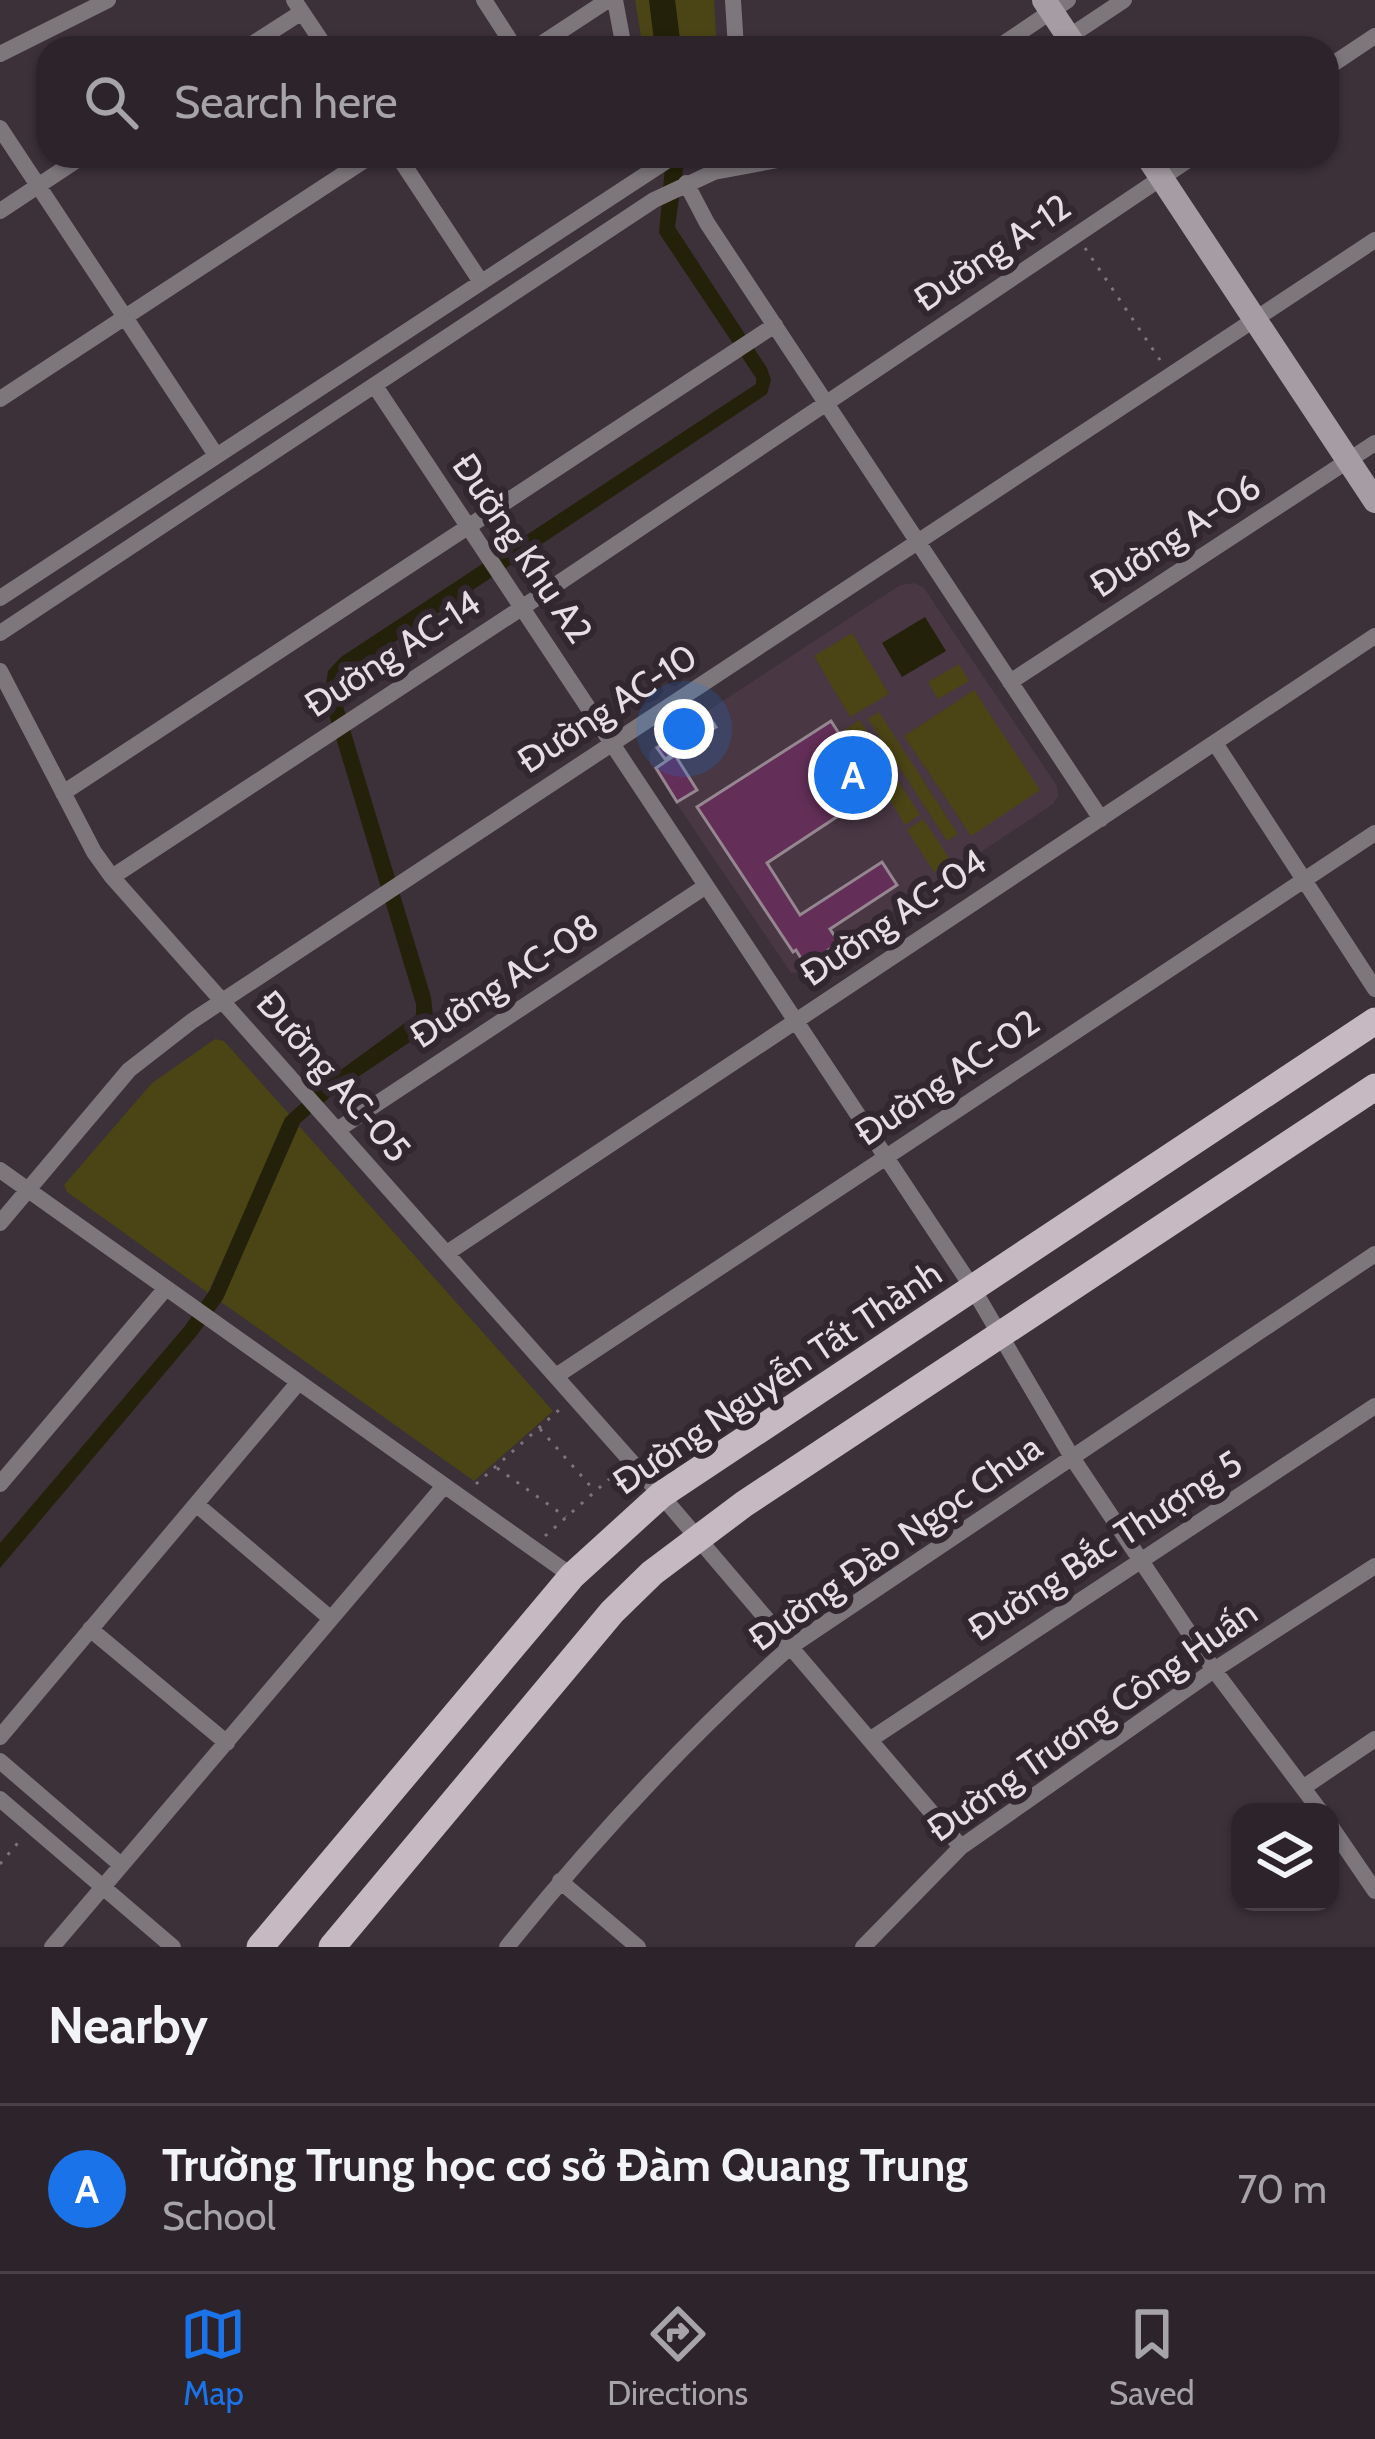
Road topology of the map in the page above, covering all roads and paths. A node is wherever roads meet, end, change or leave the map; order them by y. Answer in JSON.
{"nodes":[{"id":1,"x":108,"y":0,"type":"edge"},
{"id":2,"x":484,"y":0,"type":"edge"},
{"id":3,"x":612,"y":0,"type":"edge"},
{"id":4,"x":734,"y":0,"type":"edge"},
{"id":5,"x":1124,"y":0,"type":"edge"},
{"id":6,"x":1055,"y":4,"type":"edge"},
{"id":7,"x":298,"y":6,"type":"edge"},
{"id":8,"x":261,"y":36,"type":"edge"},
{"id":9,"x":318,"y":36,"type":"edge"},
{"id":10,"x":507,"y":36,"type":"edge"},
{"id":11,"x":555,"y":36,"type":"edge"},
{"id":12,"x":621,"y":36,"type":"edge"},
{"id":13,"x":736,"y":36,"type":"edge"},
{"id":14,"x":1013,"y":36,"type":"edge"},
{"id":15,"x":1063,"y":36,"type":"edge"},
{"id":16,"x":1076,"y":36,"type":"edge"},
{"id":17,"x":1375,"y":36,"type":"edge"},
{"id":18,"x":0,"y":54,"type":"edge"},
{"id":19,"x":1339,"y":60,"type":"edge"},
{"id":20,"x":0,"y":128,"type":"edge"},
{"id":21,"x":64,"y":168,"type":"edge"},
{"id":22,"x":353,"y":168,"type":"edge"},
{"id":23,"x":406,"y":168,"type":"edge"},
{"id":24,"x":647,"y":168,"type":"edge"},
{"id":25,"x":731,"y":168,"type":"edge"},
{"id":26,"x":1155,"y":168,"type":"edge"},
{"id":27,"x":1176,"y":168,"type":"edge"},
{"id":28,"x":1161,"y":178,"type":"junction"},
{"id":29,"x":686,"y":183,"type":"junction"},
{"id":30,"x":38,"y":185,"type":"junction"},
{"id":31,"x":0,"y":211,"type":"edge"},
{"id":32,"x":1375,"y":240,"type":"edge"},
{"id":33,"x":1084,"y":247,"type":"dead end"},
{"id":34,"x":481,"y":282,"type":"junction"},
{"id":35,"x":125,"y":317,"type":"junction"},
{"id":36,"x":1255,"y":320,"type":"junction"},
{"id":37,"x":775,"y":325,"type":"junction"},
{"id":38,"x":1160,"y":361,"type":"dead end"},
{"id":39,"x":375,"y":386,"type":"junction"},
{"id":40,"x":0,"y":400,"type":"edge"},
{"id":41,"x":826,"y":403,"type":"junction"},
{"id":42,"x":1375,"y":443,"type":"edge"},
{"id":43,"x":216,"y":455,"type":"junction"},
{"id":44,"x":1348,"y":460,"type":"junction"},
{"id":45,"x":1375,"y":501,"type":"edge"},
{"id":46,"x":470,"y":526,"type":"junction"},
{"id":47,"x":917,"y":543,"type":"junction"},
{"id":48,"x":0,"y":598,"type":"edge"},
{"id":49,"x":523,"y":608,"type":"junction"},
{"id":50,"x":0,"y":633,"type":"edge"},
{"id":51,"x":1375,"y":636,"type":"edge"},
{"id":52,"x":0,"y":671,"type":"edge"},
{"id":53,"x":1010,"y":682,"type":"junction"},
{"id":54,"x":1215,"y":742,"type":"junction"},
{"id":55,"x":613,"y":744,"type":"junction"},
{"id":56,"x":63,"y":793,"type":"junction"},
{"id":57,"x":1101,"y":819,"type":"junction"},
{"id":58,"x":1375,"y":833,"type":"edge"},
{"id":59,"x":112,"y":877,"type":"junction"},
{"id":60,"x":1304,"y":880,"type":"junction"},
{"id":61,"x":706,"y":886,"type":"junction"},
{"id":62,"x":1375,"y":989,"type":"edge"},
{"id":63,"x":223,"y":998,"type":"junction"},
{"id":64,"x":796,"y":1021,"type":"junction"},
{"id":65,"x":1375,"y":1021,"type":"edge"},
{"id":66,"x":1375,"y":1087,"type":"edge"},
{"id":67,"x":332,"y":1123,"type":"junction"},
{"id":68,"x":886,"y":1157,"type":"junction"},
{"id":69,"x":0,"y":1170,"type":"edge"},
{"id":70,"x":28,"y":1190,"type":"junction"},
{"id":71,"x":0,"y":1222,"type":"edge"},
{"id":72,"x":447,"y":1252,"type":"junction"},
{"id":73,"x":1375,"y":1254,"type":"edge"},
{"id":74,"x":972,"y":1287,"type":"junction"},
{"id":75,"x":166,"y":1288,"type":"junction"},
{"id":76,"x":1002,"y":1334,"type":"junction"},
{"id":77,"x":556,"y":1376,"type":"junction"},
{"id":78,"x":298,"y":1383,"type":"junction"},
{"id":79,"x":1375,"y":1406,"type":"edge"},
{"id":80,"x":560,"y":1409,"type":"dead end"},
{"id":81,"x":539,"y":1428,"type":"junction"},
{"id":82,"x":1073,"y":1459,"type":"junction"},
{"id":83,"x":495,"y":1467,"type":"junction"},
{"id":84,"x":616,"y":1473,"type":"dead end"},
{"id":85,"x":0,"y":1484,"type":"edge"},
{"id":86,"x":444,"y":1486,"type":"junction"},
{"id":87,"x":472,"y":1488,"type":"dead end"},
{"id":88,"x":595,"y":1491,"type":"junction"},
{"id":89,"x":662,"y":1495,"type":"junction"},
{"id":90,"x":196,"y":1504,"type":"junction"},
{"id":91,"x":566,"y":1517,"type":"junction"},
{"id":92,"x":697,"y":1536,"type":"junction"},
{"id":93,"x":543,"y":1538,"type":"dead end"},
{"id":94,"x":1142,"y":1561,"type":"junction"},
{"id":95,"x":1375,"y":1566,"type":"edge"},
{"id":96,"x":572,"y":1576,"type":"junction"},
{"id":97,"x":330,"y":1618,"type":"junction"},
{"id":98,"x":91,"y":1629,"type":"junction"},
{"id":99,"x":790,"y":1647,"type":"junction"},
{"id":100,"x":1214,"y":1670,"type":"junction"},
{"id":101,"x":0,"y":1737,"type":"edge"},
{"id":102,"x":871,"y":1738,"type":"junction"},
{"id":103,"x":1375,"y":1739,"type":"edge"},
{"id":104,"x":226,"y":1743,"type":"junction"},
{"id":105,"x":0,"y":1761,"type":"edge"},
{"id":106,"x":1304,"y":1787,"type":"junction"},
{"id":107,"x":0,"y":1799,"type":"edge"},
{"id":108,"x":1315,"y":1803,"type":"edge"},
{"id":109,"x":24,"y":1837,"type":"dead end"},
{"id":110,"x":1339,"y":1838,"type":"edge"},
{"id":111,"x":961,"y":1847,"type":"junction"},
{"id":112,"x":0,"y":1864,"type":"edge"},
{"id":113,"x":122,"y":1864,"type":"junction"},
{"id":114,"x":560,"y":1881,"type":"junction"},
{"id":115,"x":103,"y":1887,"type":"junction"},
{"id":116,"x":1375,"y":1891,"type":"edge"},
{"id":117,"x":52,"y":1947,"type":"edge"},
{"id":118,"x":173,"y":1947,"type":"edge"},
{"id":119,"x":260,"y":1947,"type":"edge"},
{"id":120,"x":332,"y":1947,"type":"edge"},
{"id":121,"x":507,"y":1947,"type":"edge"},
{"id":122,"x":638,"y":1947,"type":"edge"},
{"id":123,"x":862,"y":1947,"type":"edge"}],
"edges":[{"from":1,"to":18,"type":"street"},
{"from":2,"to":10,"type":"street"},
{"from":3,"to":11,"type":"street"},
{"from":3,"to":12,"type":"street"},
{"from":4,"to":13,"type":"street"},
{"from":5,"to":16,"type":"street"},
{"from":6,"to":14,"type":"street"},
{"from":6,"to":15,"type":"street"},
{"from":7,"to":8,"type":"street"},
{"from":7,"to":9,"type":"street"},
{"from":17,"to":19,"type":"street"},
{"from":20,"to":30,"type":"street"},
{"from":21,"to":30,"type":"street"},
{"from":22,"to":35,"type":"street"},
{"from":23,"to":34,"type":"street"},
{"from":24,"to":34,"type":"street"},
{"from":25,"to":29,"type":"street"},
{"from":26,"to":28,"type":"street"},
{"from":27,"to":28,"type":"street","name":"Đường A-12"},
{"from":28,"to":36,"type":"street"},
{"from":28,"to":41,"type":"street","name":"Đường A-12"},
{"from":29,"to":37,"type":"street"},
{"from":29,"to":39,"type":"street"},
{"from":30,"to":31,"type":"street"},
{"from":30,"to":35,"type":"street"},
{"from":32,"to":36,"type":"street","name":"Đường AC-10"},
{"from":33,"to":38,"type":"path"},
{"from":34,"to":43,"type":"street"},
{"from":35,"to":40,"type":"street"},
{"from":35,"to":43,"type":"street"},
{"from":36,"to":44,"type":"street"},
{"from":36,"to":47,"type":"street","name":"Đường AC-10"},
{"from":37,"to":41,"type":"street"},
{"from":37,"to":46,"type":"street"},
{"from":39,"to":46,"type":"street","name":"Đường Khu A2"},
{"from":39,"to":50,"type":"street"},
{"from":41,"to":47,"type":"street"},
{"from":41,"to":49,"type":"street","name":"Đường AC-14"},
{"from":42,"to":44,"type":"street","name":"Đường A-06"},
{"from":43,"to":48,"type":"street"},
{"from":44,"to":45,"type":"street"},
{"from":44,"to":53,"type":"street","name":"Đường A-06"},
{"from":46,"to":49,"type":"street","name":"Đường Khu A2"},
{"from":46,"to":56,"type":"street"},
{"from":47,"to":53,"type":"street"},
{"from":47,"to":55,"type":"street","name":"Đường AC-10"},
{"from":49,"to":55,"type":"street","name":"Đường Khu A2"},
{"from":49,"to":59,"type":"street","name":"Đường AC-14"},
{"from":51,"to":54,"type":"street","name":"Đường AC-04"},
{"from":52,"to":56,"type":"street","name":"Đường AC-05"},
{"from":53,"to":57,"type":"street"},
{"from":54,"to":57,"type":"street","name":"Đường AC-04"},
{"from":54,"to":60,"type":"street"},
{"from":55,"to":61,"type":"street","name":"Đường Khu A2"},
{"from":55,"to":63,"type":"street","name":"Đường AC-10"},
{"from":56,"to":59,"type":"street","name":"Đường AC-05"},
{"from":57,"to":64,"type":"street","name":"Đường AC-04"},
{"from":58,"to":60,"type":"street","name":"Đường AC-02"},
{"from":59,"to":63,"type":"street","name":"Đường AC-05"},
{"from":60,"to":62,"type":"street"},
{"from":60,"to":68,"type":"street","name":"Đường AC-02"},
{"from":61,"to":64,"type":"street","name":"Đường Khu A2"},
{"from":61,"to":67,"type":"street","name":"Đường AC-08"},
{"from":63,"to":67,"type":"street","name":"Đường AC-05"},
{"from":63,"to":70,"type":"street","name":"Đường AC-10"},
{"from":64,"to":68,"type":"street","name":"Đường Khu A2"},
{"from":64,"to":72,"type":"street","name":"Đường AC-04"},
{"from":65,"to":74,"type":"main road","name":"Đường Nguyễn Tất Thành"},
{"from":66,"to":76,"type":"main road"},
{"from":67,"to":72,"type":"street","name":"Đường AC-05"},
{"from":68,"to":74,"type":"street","name":"Đường Khu A2"},
{"from":68,"to":77,"type":"street","name":"Đường AC-02"},
{"from":69,"to":70,"type":"street"},
{"from":70,"to":71,"type":"street","name":"Đường AC-10"},
{"from":70,"to":75,"type":"street"},
{"from":72,"to":77,"type":"street","name":"Đường AC-05"},
{"from":73,"to":82,"type":"street","name":"Đường Đào Ngọc Chua"},
{"from":74,"to":76,"type":"street","name":"Đường Khu A2"},
{"from":74,"to":89,"type":"main road","name":"Đường Nguyễn Tất Thành"},
{"from":75,"to":78,"type":"street"},
{"from":75,"to":85,"type":"street"},
{"from":76,"to":82,"type":"street","name":"Đường Khu A2"},
{"from":76,"to":92,"type":"main road"},
{"from":77,"to":89,"type":"street","name":"Đường AC-05"},
{"from":78,"to":86,"type":"street"},
{"from":78,"to":90,"type":"street"},
{"from":79,"to":94,"type":"street","name":"Đường Bắc Thượng 5"},
{"from":80,"to":81,"type":"path"},
{"from":81,"to":83,"type":"path"},
{"from":81,"to":88,"type":"path"},
{"from":82,"to":94,"type":"street","name":"Đường Khu A2"},
{"from":82,"to":99,"type":"street","name":"Đường Đào Ngọc Chua"},
{"from":83,"to":87,"type":"path"},
{"from":83,"to":91,"type":"path"},
{"from":84,"to":88,"type":"path"},
{"from":86,"to":96,"type":"street"},
{"from":86,"to":97,"type":"street"},
{"from":88,"to":91,"type":"path"},
{"from":89,"to":92,"type":"street","name":"Đường AC-05"},
{"from":89,"to":96,"type":"main road","name":"Đường Nguyễn Tất Thành"},
{"from":90,"to":97,"type":"street"},
{"from":90,"to":98,"type":"street"},
{"from":91,"to":93,"type":"path"},
{"from":92,"to":99,"type":"street","name":"Đường AC-05"},
{"from":92,"to":120,"type":"main road"},
{"from":94,"to":100,"type":"street","name":"Đường Khu A2"},
{"from":94,"to":102,"type":"street","name":"Đường Bắc Thượng 5"},
{"from":95,"to":100,"type":"street","name":"Đường Trương Công Huấn"},
{"from":96,"to":119,"type":"main road","name":"Đường Nguyễn Tất Thành"},
{"from":97,"to":104,"type":"street"},
{"from":98,"to":101,"type":"street"},
{"from":98,"to":104,"type":"street"},
{"from":99,"to":102,"type":"street","name":"Đường AC-05"},
{"from":99,"to":114,"type":"street","name":"Đường Đào Ngọc Chua"},
{"from":100,"to":106,"type":"street","name":"Đường Khu A2"},
{"from":100,"to":111,"type":"street","name":"Đường Trương Công Huấn"},
{"from":102,"to":111,"type":"street","name":"Đường AC-05"},
{"from":103,"to":106,"type":"street"},
{"from":104,"to":113,"type":"street"},
{"from":105,"to":113,"type":"street"},
{"from":106,"to":108,"type":"street","name":"Đường Khu A2"},
{"from":107,"to":115,"type":"street"},
{"from":109,"to":112,"type":"path"},
{"from":110,"to":116,"type":"street"},
{"from":111,"to":123,"type":"street","name":"Đường Trương Công Huấn"},
{"from":113,"to":115,"type":"street"},
{"from":114,"to":121,"type":"street","name":"Đường Đào Ngọc Chua"},
{"from":114,"to":122,"type":"street"},
{"from":115,"to":117,"type":"street"},
{"from":115,"to":118,"type":"street"}]}
